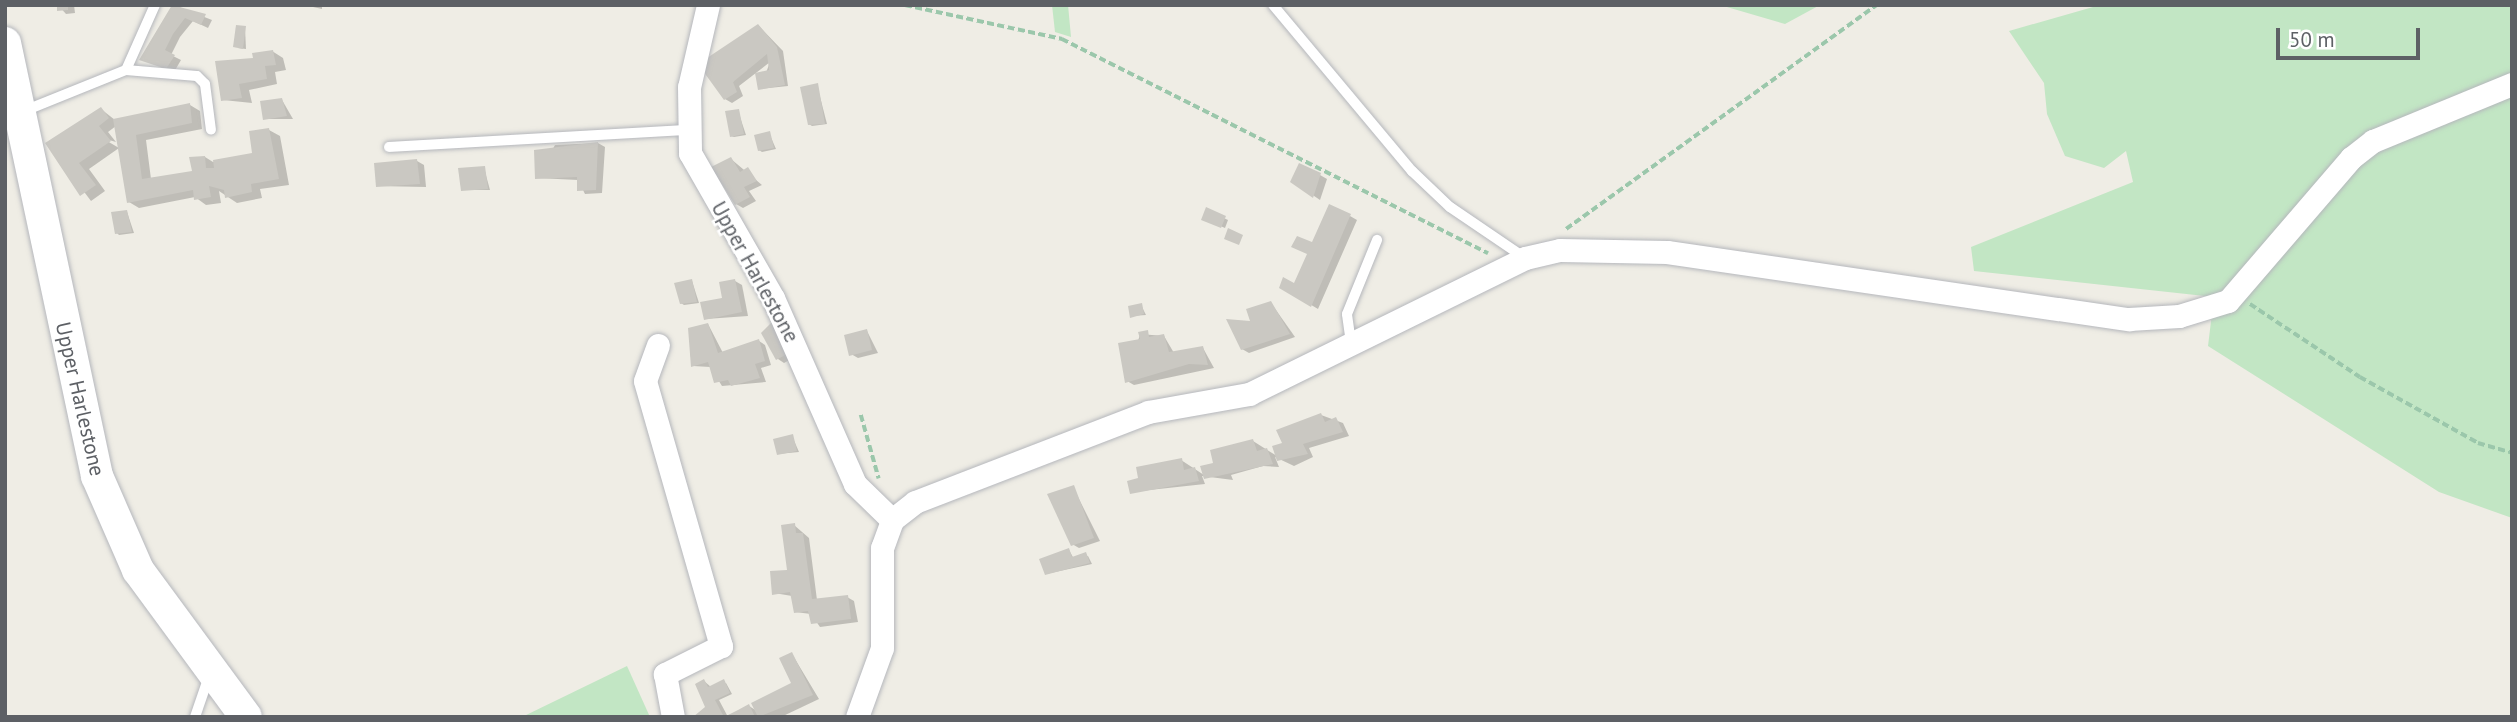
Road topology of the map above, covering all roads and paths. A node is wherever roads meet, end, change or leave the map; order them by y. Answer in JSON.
{"nodes":[{"id":1,"x":155,"y":5,"type":"edge"},
{"id":2,"x":708,"y":5,"type":"edge"},
{"id":3,"x":905,"y":5,"type":"edge"},
{"id":4,"x":1273,"y":5,"type":"edge"},
{"id":5,"x":1877,"y":5,"type":"edge"},
{"id":6,"x":5,"y":43,"type":"edge"},
{"id":7,"x":126,"y":70,"type":"junction"},
{"id":8,"x":2512,"y":84,"type":"edge"},
{"id":9,"x":24,"y":111,"type":"junction"},
{"id":10,"x":211,"y":130,"type":"dead end"},
{"id":11,"x":685,"y":130,"type":"junction"},
{"id":12,"x":389,"y":147,"type":"dead end"},
{"id":13,"x":1377,"y":240,"type":"dead end"},
{"id":14,"x":1518,"y":262,"type":"junction"},
{"id":15,"x":2235,"y":293,"type":"junction"},
{"id":16,"x":658,"y":345,"type":"dead end"},
{"id":17,"x":1352,"y":347,"type":"junction"},
{"id":18,"x":861,"y":415,"type":"dead end"},
{"id":19,"x":2512,"y":453,"type":"edge"},
{"id":20,"x":885,"y":516,"type":"junction"},
{"id":21,"x":210,"y":673,"type":"junction"},
{"id":22,"x":195,"y":717,"type":"edge"},
{"id":23,"x":246,"y":717,"type":"edge"},
{"id":24,"x":673,"y":717,"type":"edge"},
{"id":25,"x":857,"y":717,"type":"edge"}],
"edges":[{"from":1,"to":7,"type":"lane"},
{"from":2,"to":11,"type":"street","name":"Upper Harlestone"},
{"from":3,"to":14,"type":"path"},
{"from":4,"to":14,"type":"lane"},
{"from":5,"to":14,"type":"path"},
{"from":6,"to":9,"type":"street","name":"Upper Harlestone"},
{"from":7,"to":9,"type":"lane"},
{"from":7,"to":10,"type":"lane"},
{"from":8,"to":15,"type":"street"},
{"from":9,"to":21,"type":"street","name":"Upper Harlestone"},
{"from":11,"to":12,"type":"lane"},
{"from":11,"to":20,"type":"street","name":"Upper Harlestone"},
{"from":13,"to":17,"type":"lane"},
{"from":14,"to":15,"type":"street"},
{"from":14,"to":17,"type":"street"},
{"from":15,"to":19,"type":"path"},
{"from":16,"to":24,"type":"street"},
{"from":17,"to":20,"type":"street"},
{"from":18,"to":20,"type":"path"},
{"from":20,"to":25,"type":"street"},
{"from":21,"to":22,"type":"lane"},
{"from":21,"to":23,"type":"street","name":"Upper Harlestone"}]}
